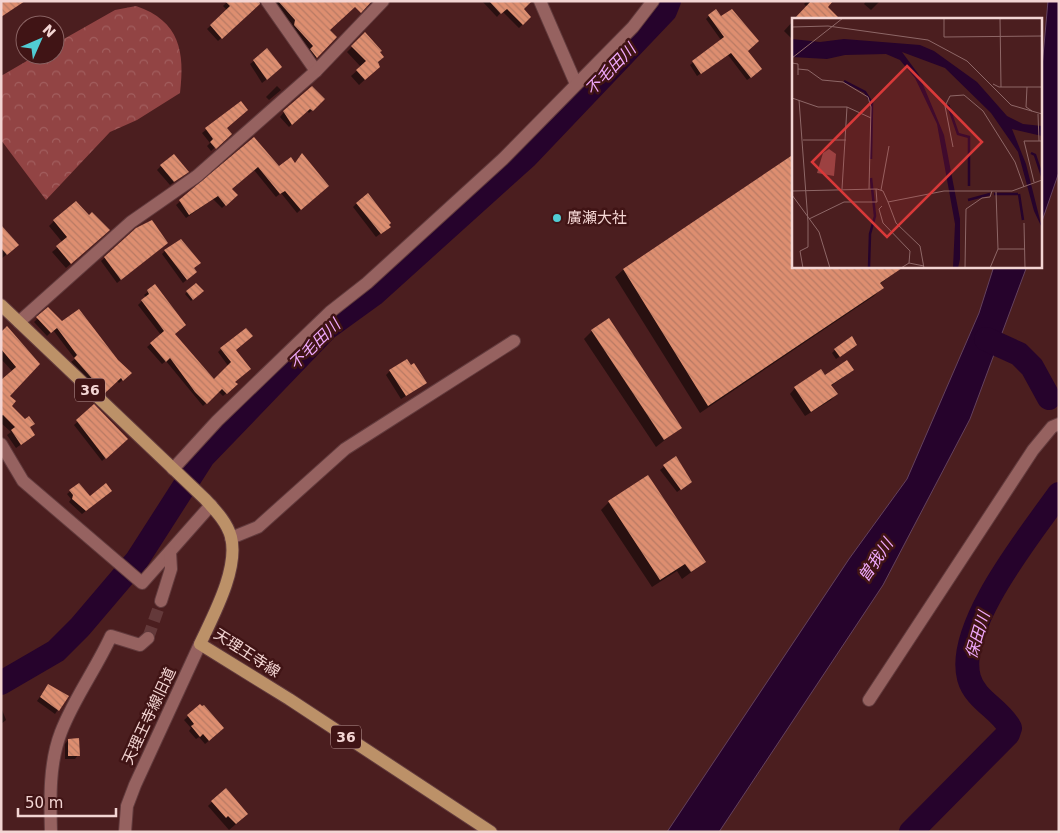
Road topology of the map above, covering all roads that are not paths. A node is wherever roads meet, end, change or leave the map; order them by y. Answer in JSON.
{"nodes":[{"id":1,"x":267,"y":1,"type":"edge"},
{"id":2,"x":383,"y":1,"type":"edge"},
{"id":3,"x":540,"y":1,"type":"edge"},
{"id":4,"x":653,"y":1,"type":"edge"},
{"id":5,"x":316,"y":71,"type":"junction"},
{"id":6,"x":576,"y":84,"type":"junction"},
{"id":7,"x":1,"y":305,"type":"edge"},
{"id":8,"x":19,"y":322,"type":"junction"},
{"id":9,"x":514,"y":341,"type":"dead end"},
{"id":10,"x":1059,"y":424,"type":"edge"},
{"id":11,"x":1,"y":444,"type":"edge"},
{"id":12,"x":176,"y":472,"type":"junction"},
{"id":13,"x":210,"y":505,"type":"junction"},
{"id":14,"x":231,"y":538,"type":"junction"},
{"id":15,"x":170,"y":552,"type":"junction"},
{"id":16,"x":161,"y":601,"type":"tunnel mouth"},
{"id":17,"x":148,"y":638,"type":"dead end"},
{"id":18,"x":200,"y":644,"type":"junction"},
{"id":19,"x":869,"y":700,"type":"dead end"},
{"id":20,"x":51,"y":832,"type":"edge"},
{"id":21,"x":124,"y":832,"type":"edge"},
{"id":22,"x":491,"y":832,"type":"edge"}],
"edges":[{"from":1,"to":5,"type":"street"},
{"from":2,"to":5,"type":"street"},
{"from":3,"to":6,"type":"street"},
{"from":4,"to":6,"type":"street"},
{"from":5,"to":8,"type":"street"},
{"from":6,"to":12,"type":"street"},
{"from":7,"to":8,"type":"main road","number":"36"},
{"from":8,"to":12,"type":"main road","number":"36"},
{"from":9,"to":14,"type":"street"},
{"from":10,"to":19,"type":"street"},
{"from":11,"to":15,"type":"street"},
{"from":12,"to":13,"type":"main road","number":"36"},
{"from":13,"to":14,"type":"main road","number":"36"},
{"from":13,"to":15,"type":"street"},
{"from":14,"to":18,"type":"main road","name":"天理王寺線"},
{"from":15,"to":16,"type":"street"},
{"from":17,"to":20,"type":"street"},
{"from":18,"to":21,"type":"street","name":"天理王寺線旧道"},
{"from":18,"to":22,"type":"main road","name":"天理王寺線","number":"36"}]}
